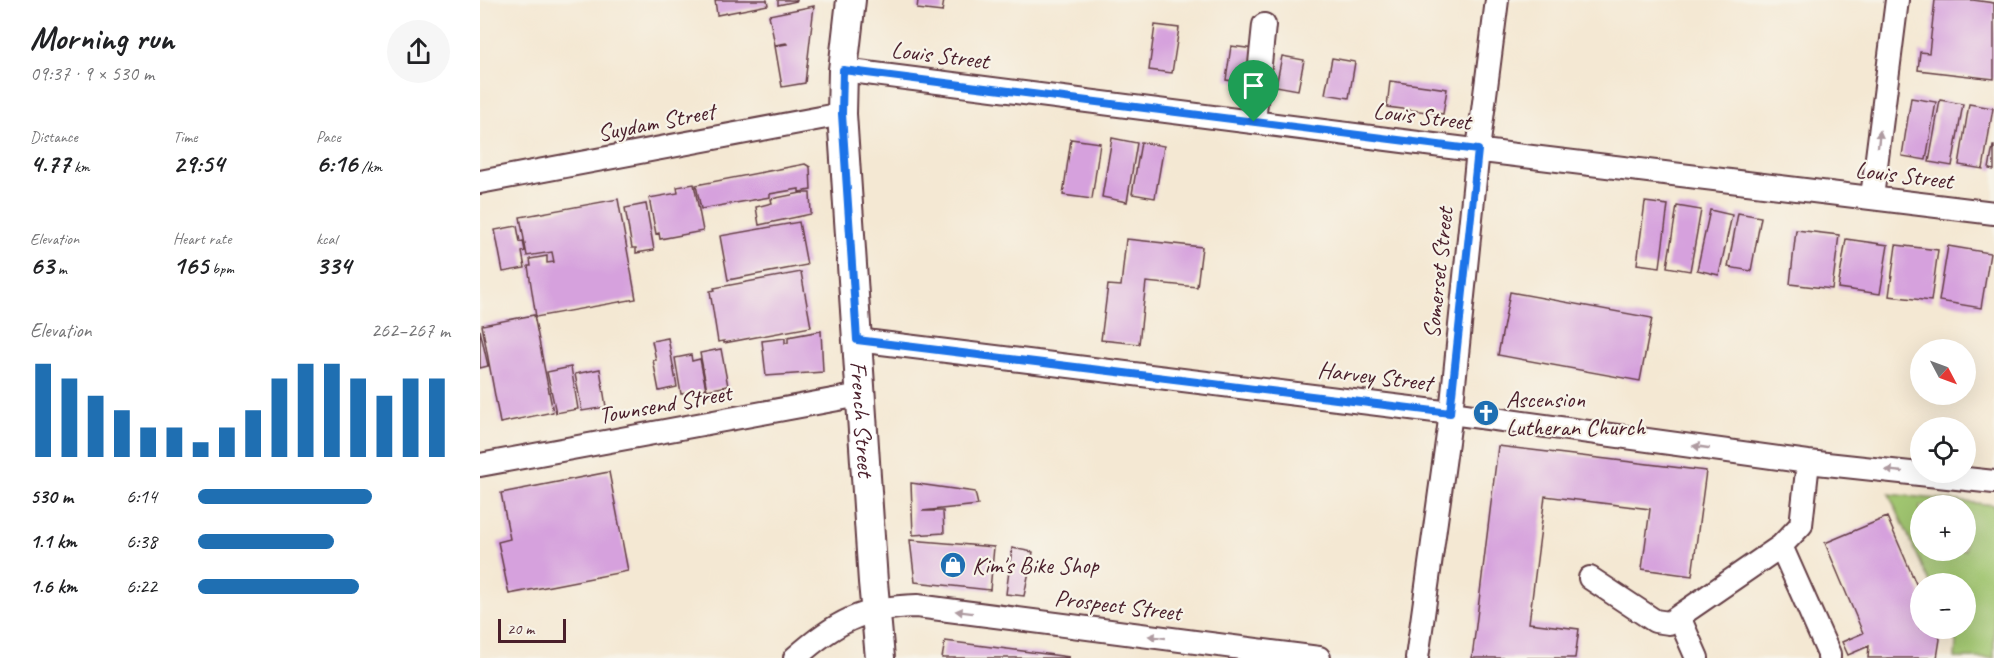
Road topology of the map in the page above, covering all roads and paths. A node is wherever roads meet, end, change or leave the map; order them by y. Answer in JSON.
{"nodes":[{"id":1,"x":851,"y":0,"type":"edge"},
{"id":2,"x":1497,"y":0,"type":"edge"},
{"id":3,"x":1898,"y":0,"type":"edge"},
{"id":4,"x":1264,"y":25,"type":"dead end"},
{"id":5,"x":843,"y":70,"type":"junction"},
{"id":6,"x":842,"y":114,"type":"junction"},
{"id":7,"x":1254,"y":122,"type":"junction"},
{"id":8,"x":1478,"y":150,"type":"junction"},
{"id":9,"x":480,"y":182,"type":"edge"},
{"id":10,"x":1872,"y":198,"type":"junction"},
{"id":11,"x":1994,"y":213,"type":"edge"},
{"id":12,"x":857,"y":340,"type":"junction"},
{"id":13,"x":860,"y":395,"type":"junction"},
{"id":14,"x":1450,"y":413,"type":"junction"},
{"id":15,"x":1808,"y":462,"type":"junction"},
{"id":16,"x":480,"y":465,"type":"edge"},
{"id":17,"x":1994,"y":482,"type":"edge"},
{"id":18,"x":1781,"y":546,"type":"junction"},
{"id":19,"x":1590,"y":578,"type":"dead end"},
{"id":20,"x":875,"y":611,"type":"junction"},
{"id":21,"x":1679,"y":617,"type":"junction"},
{"id":22,"x":795,"y":658,"type":"edge"},
{"id":23,"x":880,"y":658,"type":"edge"},
{"id":24,"x":1319,"y":658,"type":"edge"},
{"id":25,"x":1417,"y":658,"type":"edge"},
{"id":26,"x":1697,"y":658,"type":"edge"},
{"id":27,"x":1829,"y":658,"type":"edge"}],
"edges":[{"from":1,"to":5,"type":"main road","name":"French Street"},
{"from":2,"to":8,"type":"street","name":"Somerset Street"},
{"from":10,"to":3,"type":"street","one_way":true},
{"from":4,"to":7,"type":"street"},
{"from":5,"to":6,"type":"main road","name":"French Street"},
{"from":5,"to":7,"type":"street","name":"Louis Street"},
{"from":6,"to":9,"type":"street","name":"Suydam Street"},
{"from":6,"to":12,"type":"main road","name":"French Street"},
{"from":7,"to":8,"type":"street","name":"Louis Street"},
{"from":8,"to":10,"type":"street","name":"Louis Street"},
{"from":8,"to":14,"type":"street","name":"Somerset Street"},
{"from":10,"to":11,"type":"street","name":"Louis Street"},
{"from":12,"to":13,"type":"main road","name":"French Street"},
{"from":12,"to":14,"type":"street","name":"Harvey Street"},
{"from":13,"to":16,"type":"street","name":"Townsend Street"},
{"from":13,"to":20,"type":"main road","name":"French Street"},
{"from":15,"to":14,"type":"street","name":"Harvey Street","one_way":true},
{"from":14,"to":25,"type":"street","name":"Somerset Street"},
{"from":17,"to":15,"type":"street","name":"Harvey Street","one_way":true},
{"from":15,"to":18,"type":"street"},
{"from":18,"to":21,"type":"street"},
{"from":18,"to":27,"type":"street"},
{"from":19,"to":21,"type":"street"},
{"from":20,"to":22,"type":"street","name":"Prospect Street"},
{"from":20,"to":23,"type":"main road","name":"French Street"},
{"from":24,"to":20,"type":"street","name":"Prospect Street","one_way":true},
{"from":21,"to":26,"type":"street"}]}
